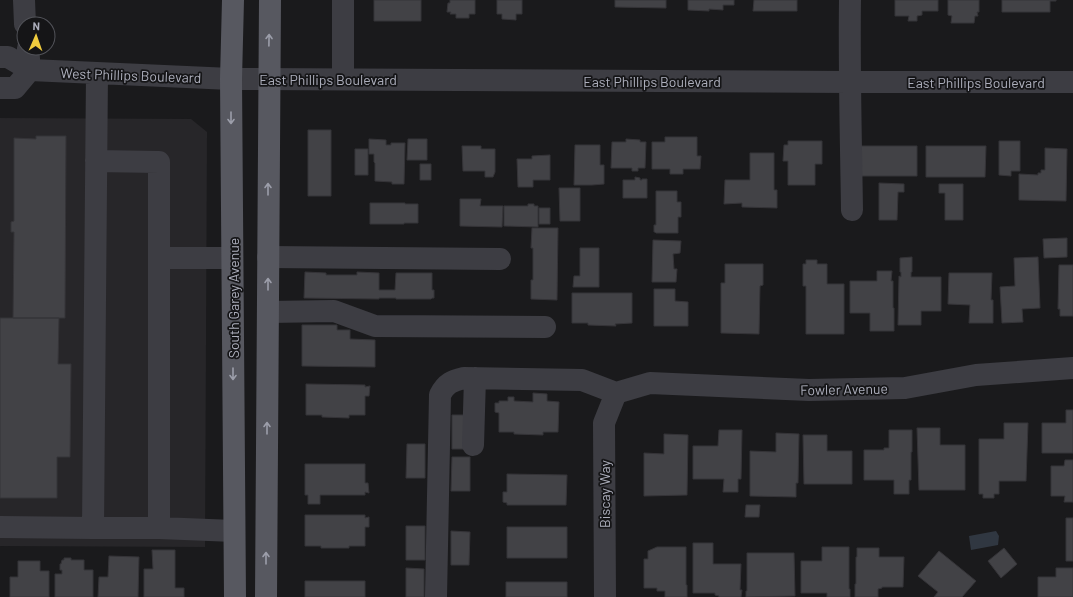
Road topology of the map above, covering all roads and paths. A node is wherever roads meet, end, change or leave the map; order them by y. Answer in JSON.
{"nodes":[{"id":1,"x":24,"y":0,"type":"edge"},
{"id":2,"x":233,"y":0,"type":"edge"},
{"id":3,"x":270,"y":0,"type":"edge"},
{"id":4,"x":343,"y":0,"type":"edge"},
{"id":5,"x":850,"y":0,"type":"edge"},
{"id":6,"x":25,"y":16,"type":"edge"},
{"id":7,"x":29,"y":56,"type":"edge"},
{"id":8,"x":0,"y":57,"type":"edge"},
{"id":9,"x":30,"y":70,"type":"junction"},
{"id":10,"x":97,"y":73,"type":"junction"},
{"id":11,"x":231,"y":79,"type":"junction"},
{"id":12,"x":268,"y":79,"type":"junction"},
{"id":13,"x":343,"y":80,"type":"junction"},
{"id":14,"x":849,"y":82,"type":"junction"},
{"id":15,"x":1073,"y":82,"type":"edge"},
{"id":16,"x":0,"y":88,"type":"edge"},
{"id":17,"x":96,"y":161,"type":"junction"},
{"id":18,"x":852,"y":210,"type":"dead end"},
{"id":19,"x":268,"y":257,"type":"junction"},
{"id":20,"x":159,"y":258,"type":"junction"},
{"id":21,"x":232,"y":258,"type":"junction"},
{"id":22,"x":500,"y":259,"type":"dead end"},
{"id":23,"x":268,"y":312,"type":"junction"},
{"id":24,"x":545,"y":327,"type":"dead end"},
{"id":25,"x":1073,"y":368,"type":"edge"},
{"id":26,"x":475,"y":378,"type":"junction"},
{"id":27,"x":616,"y":393,"type":"junction"},
{"id":28,"x":473,"y":445,"type":"dead end"},
{"id":29,"x":0,"y":527,"type":"edge"},
{"id":30,"x":93,"y":528,"type":"junction"},
{"id":31,"x":159,"y":528,"type":"junction"},
{"id":32,"x":234,"y":531,"type":"junction"},
{"id":33,"x":234,"y":597,"type":"edge"},
{"id":34,"x":266,"y":597,"type":"edge"},
{"id":35,"x":436,"y":597,"type":"edge"},
{"id":36,"x":605,"y":597,"type":"edge"}],
"edges":[{"from":1,"to":6,"type":"street"},
{"from":2,"to":11,"type":"main road","name":"South Garey Avenue"},
{"from":12,"to":3,"type":"main road","one_way":true},
{"from":4,"to":13,"type":"street"},
{"from":5,"to":14,"type":"street"},
{"from":7,"to":9,"type":"street"},
{"from":8,"to":9,"type":"street","name":"West Phillips Boulevard"},
{"from":9,"to":10,"type":"street","name":"West Phillips Boulevard"},
{"from":9,"to":16,"type":"street"},
{"from":10,"to":11,"type":"street","name":"West Phillips Boulevard"},
{"from":10,"to":17,"type":"street"},
{"from":11,"to":12,"type":"street","name":"East Phillips Boulevard"},
{"from":11,"to":21,"type":"main road","name":"South Garey Avenue","one_way":true},
{"from":12,"to":13,"type":"street","name":"East Phillips Boulevard"},
{"from":19,"to":12,"type":"main road","one_way":true},
{"from":13,"to":14,"type":"street","name":"East Phillips Boulevard"},
{"from":14,"to":15,"type":"street","name":"East Phillips Boulevard"},
{"from":14,"to":18,"type":"street"},
{"from":17,"to":20,"type":"street"},
{"from":17,"to":30,"type":"street"},
{"from":19,"to":22,"type":"street"},
{"from":23,"to":19,"type":"main road","one_way":true},
{"from":20,"to":21,"type":"street"},
{"from":20,"to":31,"type":"street"},
{"from":21,"to":32,"type":"main road","name":"South Garey Avenue","one_way":true},
{"from":23,"to":24,"type":"street"},
{"from":34,"to":23,"type":"main road","one_way":true},
{"from":25,"to":27,"type":"street","name":"Fowler Avenue"},
{"from":26,"to":27,"type":"street"},
{"from":26,"to":28,"type":"street"},
{"from":26,"to":35,"type":"street"},
{"from":27,"to":36,"type":"street","name":"Biscay Way"},
{"from":29,"to":30,"type":"street"},
{"from":30,"to":31,"type":"street"},
{"from":31,"to":32,"type":"street"},
{"from":32,"to":33,"type":"main road","name":"South Garey Avenue"}]}
